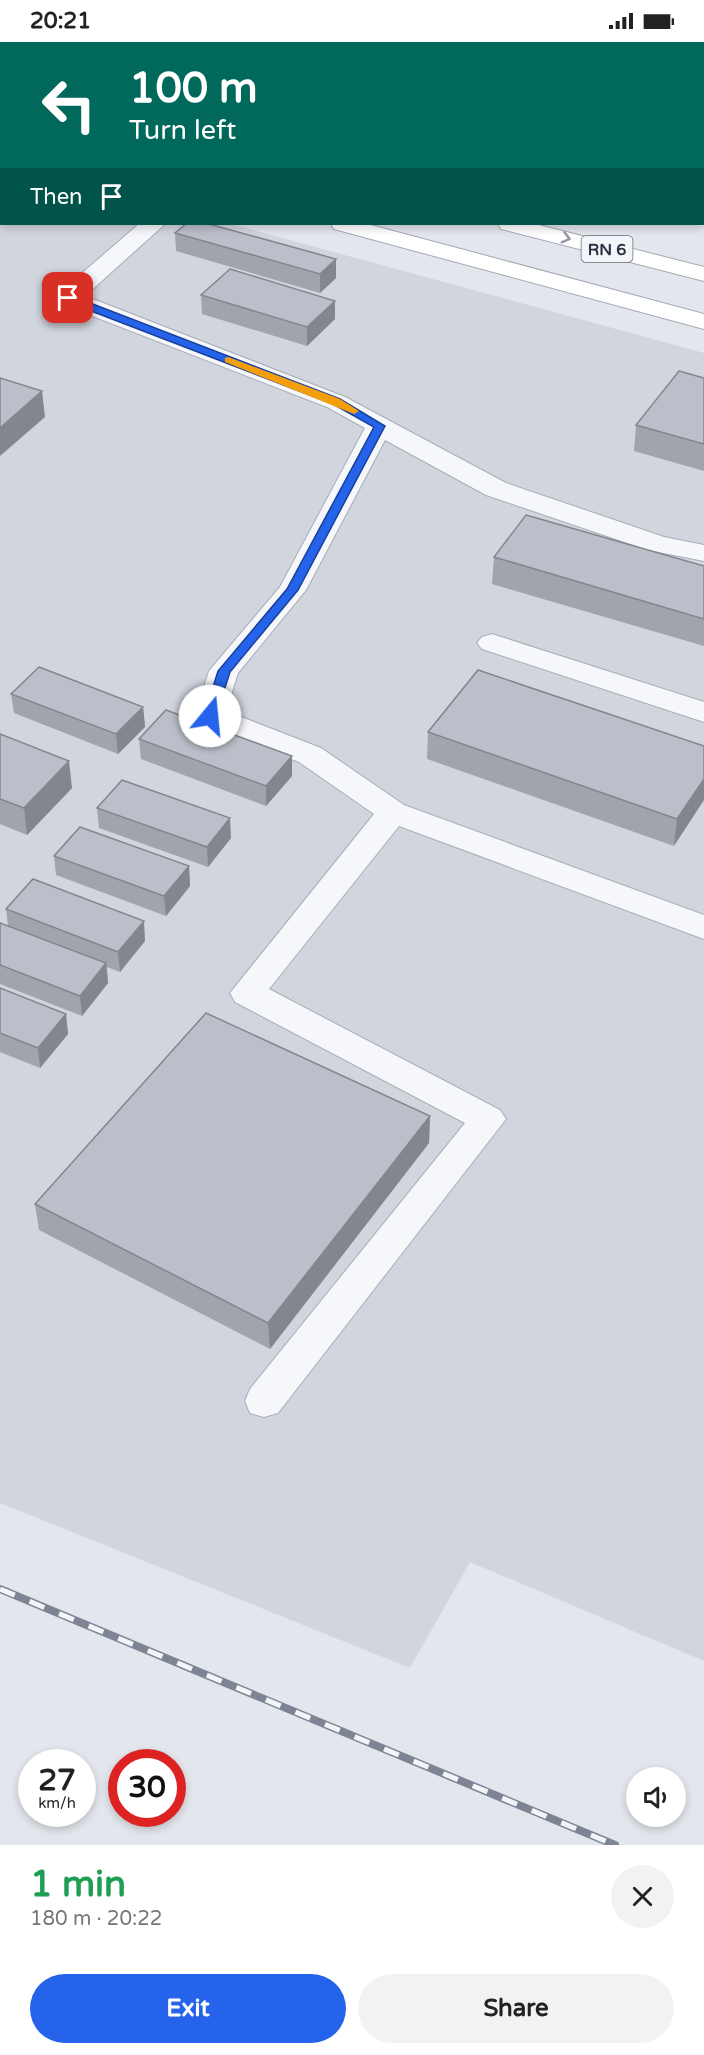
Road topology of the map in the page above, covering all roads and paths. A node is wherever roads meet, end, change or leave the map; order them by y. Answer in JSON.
{"nodes":[{"id":1,"x":152,"y":225,"type":"edge"},
{"id":2,"x":346,"y":225,"type":"edge"},
{"id":3,"x":514,"y":225,"type":"edge"},
{"id":4,"x":595,"y":225,"type":"edge"},
{"id":5,"x":698,"y":262,"type":"edge"},
{"id":6,"x":704,"y":322,"type":"edge"},
{"id":7,"x":380,"y":426,"type":"junction"},
{"id":8,"x":704,"y":553,"type":"edge"},
{"id":9,"x":492,"y":643,"type":"dead end"},
{"id":10,"x":704,"y":712,"type":"edge"},
{"id":11,"x":393,"y":812,"type":"junction"},
{"id":12,"x":704,"y":927,"type":"edge"},
{"id":13,"x":264,"y":1401,"type":"dead end"}],
"edges":[{"from":1,"to":7,"type":"street"},
{"from":2,"to":6,"type":"main road"},
{"from":3,"to":5,"type":"main road","number":"RN 6","one_way":true},
{"from":4,"to":5,"type":"main road","number":"RN 6"},
{"from":7,"to":8,"type":"street"},
{"from":7,"to":11,"type":"street"},
{"from":9,"to":10,"type":"street"},
{"from":11,"to":12,"type":"street"},
{"from":11,"to":13,"type":"street"}]}
